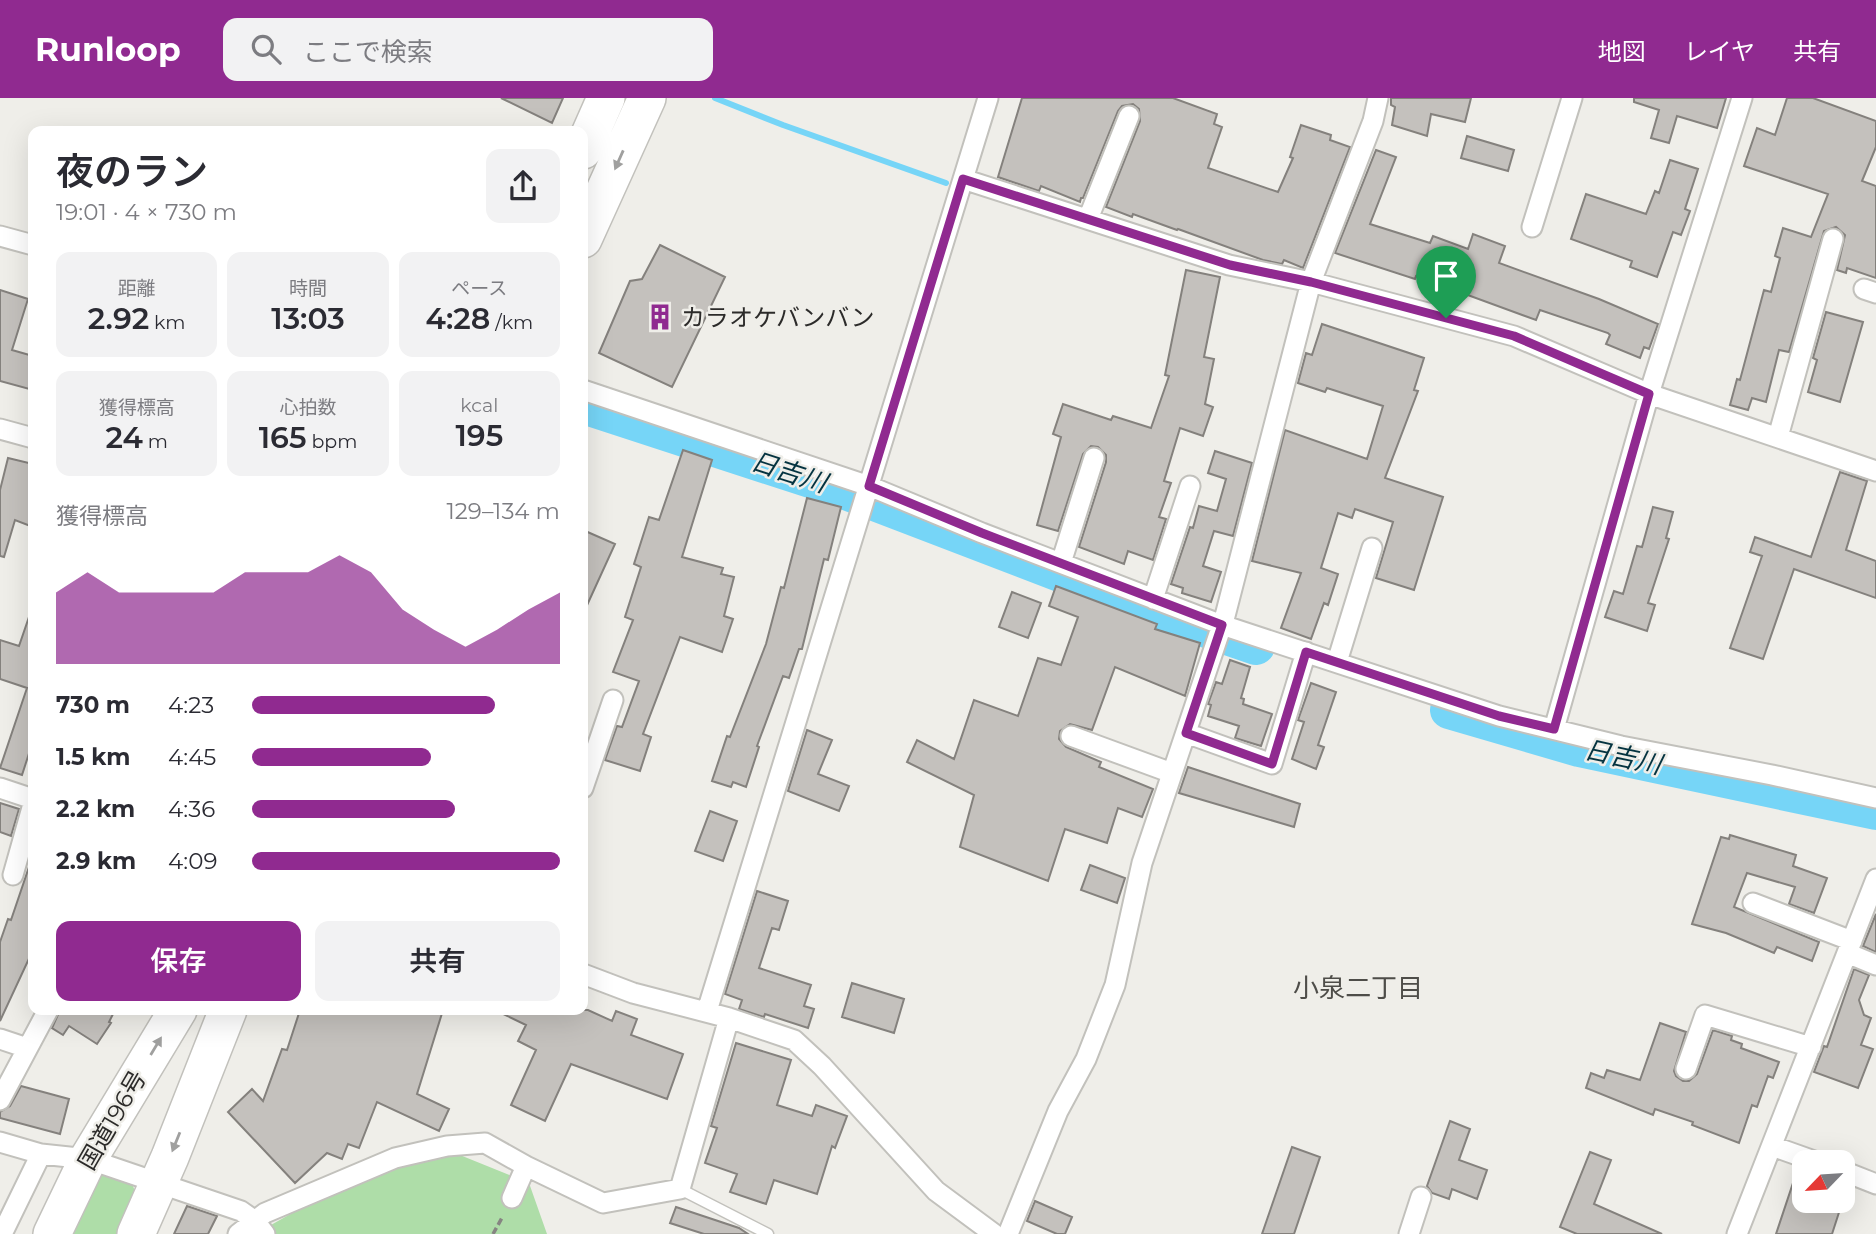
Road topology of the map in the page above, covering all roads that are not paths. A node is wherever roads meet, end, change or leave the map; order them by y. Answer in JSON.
{"nodes":[{"id":1,"x":606,"y":98,"type":"edge"},
{"id":2,"x":647,"y":98,"type":"edge"},
{"id":3,"x":988,"y":98,"type":"edge"},
{"id":4,"x":1378,"y":98,"type":"edge"},
{"id":5,"x":1572,"y":98,"type":"edge"},
{"id":6,"x":1742,"y":98,"type":"edge"},
{"id":7,"x":1129,"y":116,"type":"dead end"},
{"id":8,"x":588,"y":139,"type":"edge"},
{"id":9,"x":963,"y":179,"type":"junction"},
{"id":10,"x":1087,"y":219,"type":"junction"},
{"id":11,"x":1532,"y":226,"type":"dead end"},
{"id":12,"x":588,"y":228,"type":"edge"},
{"id":13,"x":0,"y":236,"type":"edge"},
{"id":14,"x":1833,"y":239,"type":"dead end"},
{"id":15,"x":28,"y":244,"type":"edge"},
{"id":16,"x":1311,"y":282,"type":"junction"},
{"id":17,"x":588,"y":392,"type":"edge"},
{"id":18,"x":1649,"y":394,"type":"junction"},
{"id":19,"x":0,"y":429,"type":"edge"},
{"id":20,"x":28,"y":437,"type":"edge"},
{"id":21,"x":1778,"y":437,"type":"junction"},
{"id":22,"x":1094,"y":458,"type":"dead end"},
{"id":23,"x":1876,"y":471,"type":"edge"},
{"id":24,"x":869,"y":486,"type":"junction"},
{"id":25,"x":1190,"y":486,"type":"dead end"},
{"id":26,"x":1372,"y":548,"type":"dead end"},
{"id":27,"x":1061,"y":563,"type":"junction"},
{"id":28,"x":1153,"y":598,"type":"junction"},
{"id":29,"x":1222,"y":625,"type":"junction"},
{"id":30,"x":1306,"y":652,"type":"junction"},
{"id":31,"x":1337,"y":662,"type":"junction"},
{"id":32,"x":613,"y":700,"type":"dead end"},
{"id":33,"x":1554,"y":729,"type":"junction"},
{"id":34,"x":1186,"y":733,"type":"junction"},
{"id":35,"x":1071,"y":736,"type":"dead end"},
{"id":36,"x":588,"y":773,"type":"edge"},
{"id":37,"x":1172,"y":773,"type":"junction"},
{"id":38,"x":0,"y":788,"type":"edge"},
{"id":39,"x":1876,"y":798,"type":"edge"},
{"id":40,"x":28,"y":799,"type":"edge"},
{"id":41,"x":28,"y":820,"type":"edge"},
{"id":42,"x":13,"y":875,"type":"dead end"},
{"id":43,"x":1876,"y":878,"type":"edge"},
{"id":44,"x":1753,"y":903,"type":"dead end"},
{"id":45,"x":1849,"y":947,"type":"junction"},
{"id":46,"x":1876,"y":965,"type":"edge"},
{"id":47,"x":588,"y":976,"type":"edge"},
{"id":48,"x":707,"y":1011,"type":"junction"},
{"id":49,"x":45,"y":1015,"type":"edge"},
{"id":50,"x":175,"y":1015,"type":"edge"},
{"id":51,"x":226,"y":1015,"type":"edge"},
{"id":52,"x":729,"y":1017,"type":"junction"},
{"id":53,"x":0,"y":1039,"type":"edge"},
{"id":54,"x":1811,"y":1047,"type":"junction"},
{"id":55,"x":27,"y":1048,"type":"junction"},
{"id":56,"x":1686,"y":1069,"type":"dead end"},
{"id":57,"x":0,"y":1100,"type":"edge"},
{"id":58,"x":0,"y":1142,"type":"edge"},
{"id":59,"x":1772,"y":1146,"type":"junction"},
{"id":60,"x":1792,"y":1153,"type":"edge"},
{"id":61,"x":41,"y":1154,"type":"junction"},
{"id":62,"x":88,"y":1159,"type":"junction"},
{"id":63,"x":526,"y":1166,"type":"junction"},
{"id":64,"x":1855,"y":1176,"type":"edge"},
{"id":65,"x":158,"y":1184,"type":"junction"},
{"id":66,"x":1876,"y":1184,"type":"edge"},
{"id":67,"x":680,"y":1189,"type":"junction"},
{"id":68,"x":1421,"y":1197,"type":"dead end"},
{"id":69,"x":512,"y":1198,"type":"dead end"},
{"id":70,"x":260,"y":1228,"type":"edge"},
{"id":71,"x":2,"y":1234,"type":"edge"},
{"id":72,"x":52,"y":1234,"type":"edge"},
{"id":73,"x":136,"y":1234,"type":"edge"},
{"id":74,"x":238,"y":1234,"type":"edge"},
{"id":75,"x":768,"y":1234,"type":"edge"},
{"id":76,"x":994,"y":1234,"type":"edge"},
{"id":77,"x":1008,"y":1234,"type":"edge"},
{"id":78,"x":1409,"y":1234,"type":"edge"},
{"id":79,"x":1737,"y":1234,"type":"edge"}],
"edges":[{"from":1,"to":8,"type":"highway"},
{"from":2,"to":12,"type":"highway","one_way":true},
{"from":3,"to":9,"type":"street"},
{"from":4,"to":16,"type":"street"},
{"from":5,"to":11,"type":"street"},
{"from":6,"to":18,"type":"street"},
{"from":7,"to":10,"type":"street"},
{"from":9,"to":10,"type":"street"},
{"from":9,"to":24,"type":"street"},
{"from":10,"to":16,"type":"street"},
{"from":13,"to":15,"type":"street"},
{"from":14,"to":21,"type":"street"},
{"from":16,"to":18,"type":"street"},
{"from":16,"to":29,"type":"street"},
{"from":17,"to":24,"type":"street"},
{"from":18,"to":21,"type":"street"},
{"from":18,"to":33,"type":"street"},
{"from":19,"to":20,"type":"street"},
{"from":21,"to":23,"type":"street"},
{"from":22,"to":27,"type":"street"},
{"from":24,"to":27,"type":"street"},
{"from":24,"to":48,"type":"street"},
{"from":25,"to":28,"type":"street"},
{"from":26,"to":31,"type":"street"},
{"from":27,"to":28,"type":"street"},
{"from":28,"to":29,"type":"street"},
{"from":29,"to":30,"type":"street"},
{"from":29,"to":34,"type":"street"},
{"from":30,"to":31,"type":"street"},
{"from":30,"to":34,"type":"street"},
{"from":31,"to":33,"type":"street"},
{"from":32,"to":36,"type":"street"},
{"from":33,"to":39,"type":"street"},
{"from":34,"to":37,"type":"street"},
{"from":35,"to":37,"type":"street"},
{"from":37,"to":77,"type":"street"},
{"from":38,"to":40,"type":"street"},
{"from":41,"to":42,"type":"street"},
{"from":43,"to":45,"type":"street"},
{"from":44,"to":45,"type":"street"},
{"from":45,"to":46,"type":"street"},
{"from":45,"to":54,"type":"street"},
{"from":47,"to":48,"type":"street"},
{"from":48,"to":52,"type":"street"},
{"from":49,"to":55,"type":"street"},
{"from":62,"to":50,"type":"highway","name":"国道196号","one_way":true},
{"from":51,"to":65,"type":"highway","one_way":true},
{"from":52,"to":67,"type":"street"},
{"from":52,"to":76,"type":"street"},
{"from":53,"to":55,"type":"street"},
{"from":54,"to":56,"type":"street"},
{"from":54,"to":59,"type":"street"},
{"from":55,"to":57,"type":"street"},
{"from":58,"to":61,"type":"street"},
{"from":59,"to":60,"type":"street"},
{"from":59,"to":79,"type":"street"},
{"from":61,"to":62,"type":"street"},
{"from":61,"to":71,"type":"street"},
{"from":62,"to":65,"type":"street"},
{"from":62,"to":72,"type":"highway","name":"国道196号"},
{"from":63,"to":67,"type":"street"},
{"from":63,"to":69,"type":"street"},
{"from":63,"to":70,"type":"street"},
{"from":64,"to":66,"type":"street"},
{"from":65,"to":70,"type":"street"},
{"from":65,"to":73,"type":"highway"},
{"from":67,"to":75,"type":"lane"},
{"from":68,"to":78,"type":"street"},
{"from":70,"to":74,"type":"street"}]}
